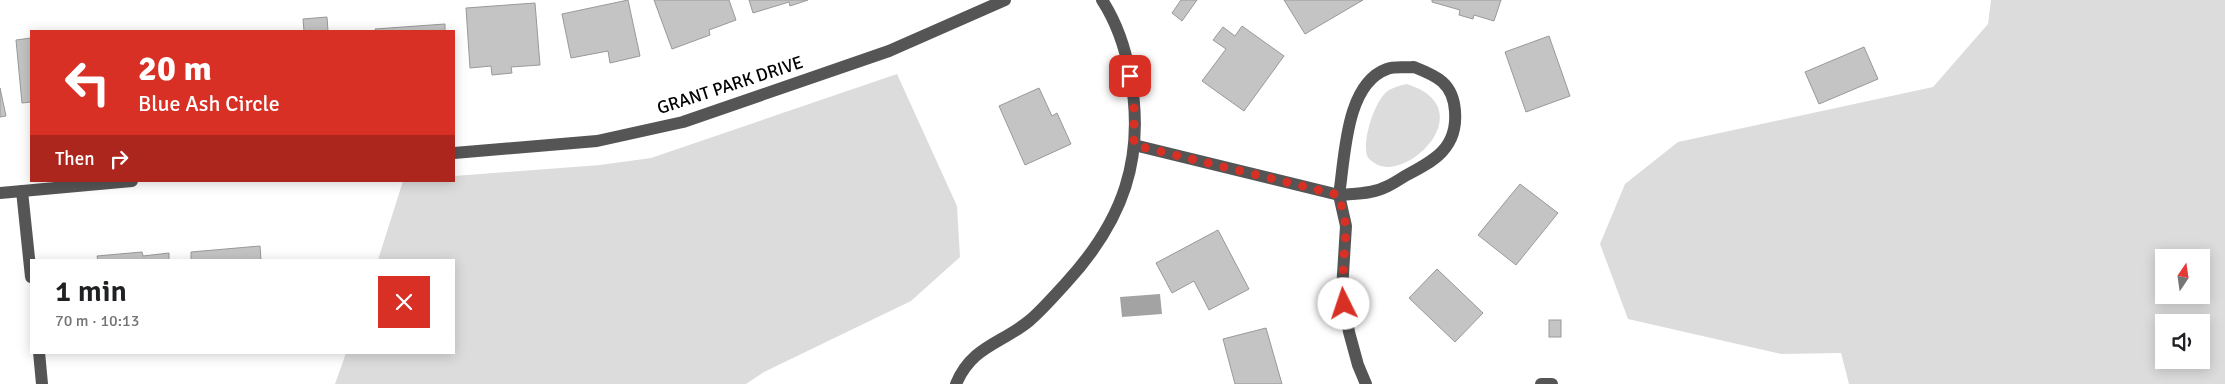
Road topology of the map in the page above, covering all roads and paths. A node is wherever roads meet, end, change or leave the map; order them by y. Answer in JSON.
{"nodes":[{"id":1,"x":1005,"y":0,"type":"edge"},
{"id":2,"x":1102,"y":0,"type":"edge"},
{"id":3,"x":1134,"y":145,"type":"junction"},
{"id":4,"x":455,"y":153,"type":"edge"},
{"id":5,"x":121,"y":182,"type":"edge"},
{"id":6,"x":22,"y":191,"type":"junction"},
{"id":7,"x":0,"y":194,"type":"edge"},
{"id":8,"x":1339,"y":195,"type":"junction"},
{"id":9,"x":30,"y":267,"type":"edge"},
{"id":10,"x":39,"y":354,"type":"edge"},
{"id":11,"x":42,"y":384,"type":"edge"},
{"id":12,"x":956,"y":384,"type":"edge"},
{"id":13,"x":1366,"y":384,"type":"edge"},
{"id":14,"x":1541,"y":384,"type":"edge"},
{"id":15,"x":1552,"y":384,"type":"edge"}],
"edges":[{"from":1,"to":4,"type":"street","name":"GRANT PARK DRIVE"},
{"from":2,"to":3,"type":"street"},
{"from":3,"to":8,"type":"street"},
{"from":3,"to":12,"type":"street"},
{"from":5,"to":6,"type":"street"},
{"from":6,"to":7,"type":"street"},
{"from":6,"to":9,"type":"street"},
{"from":8,"to":8,"type":"street"},
{"from":8,"to":13,"type":"street"},
{"from":10,"to":11,"type":"street"},
{"from":14,"to":15,"type":"street"}]}
